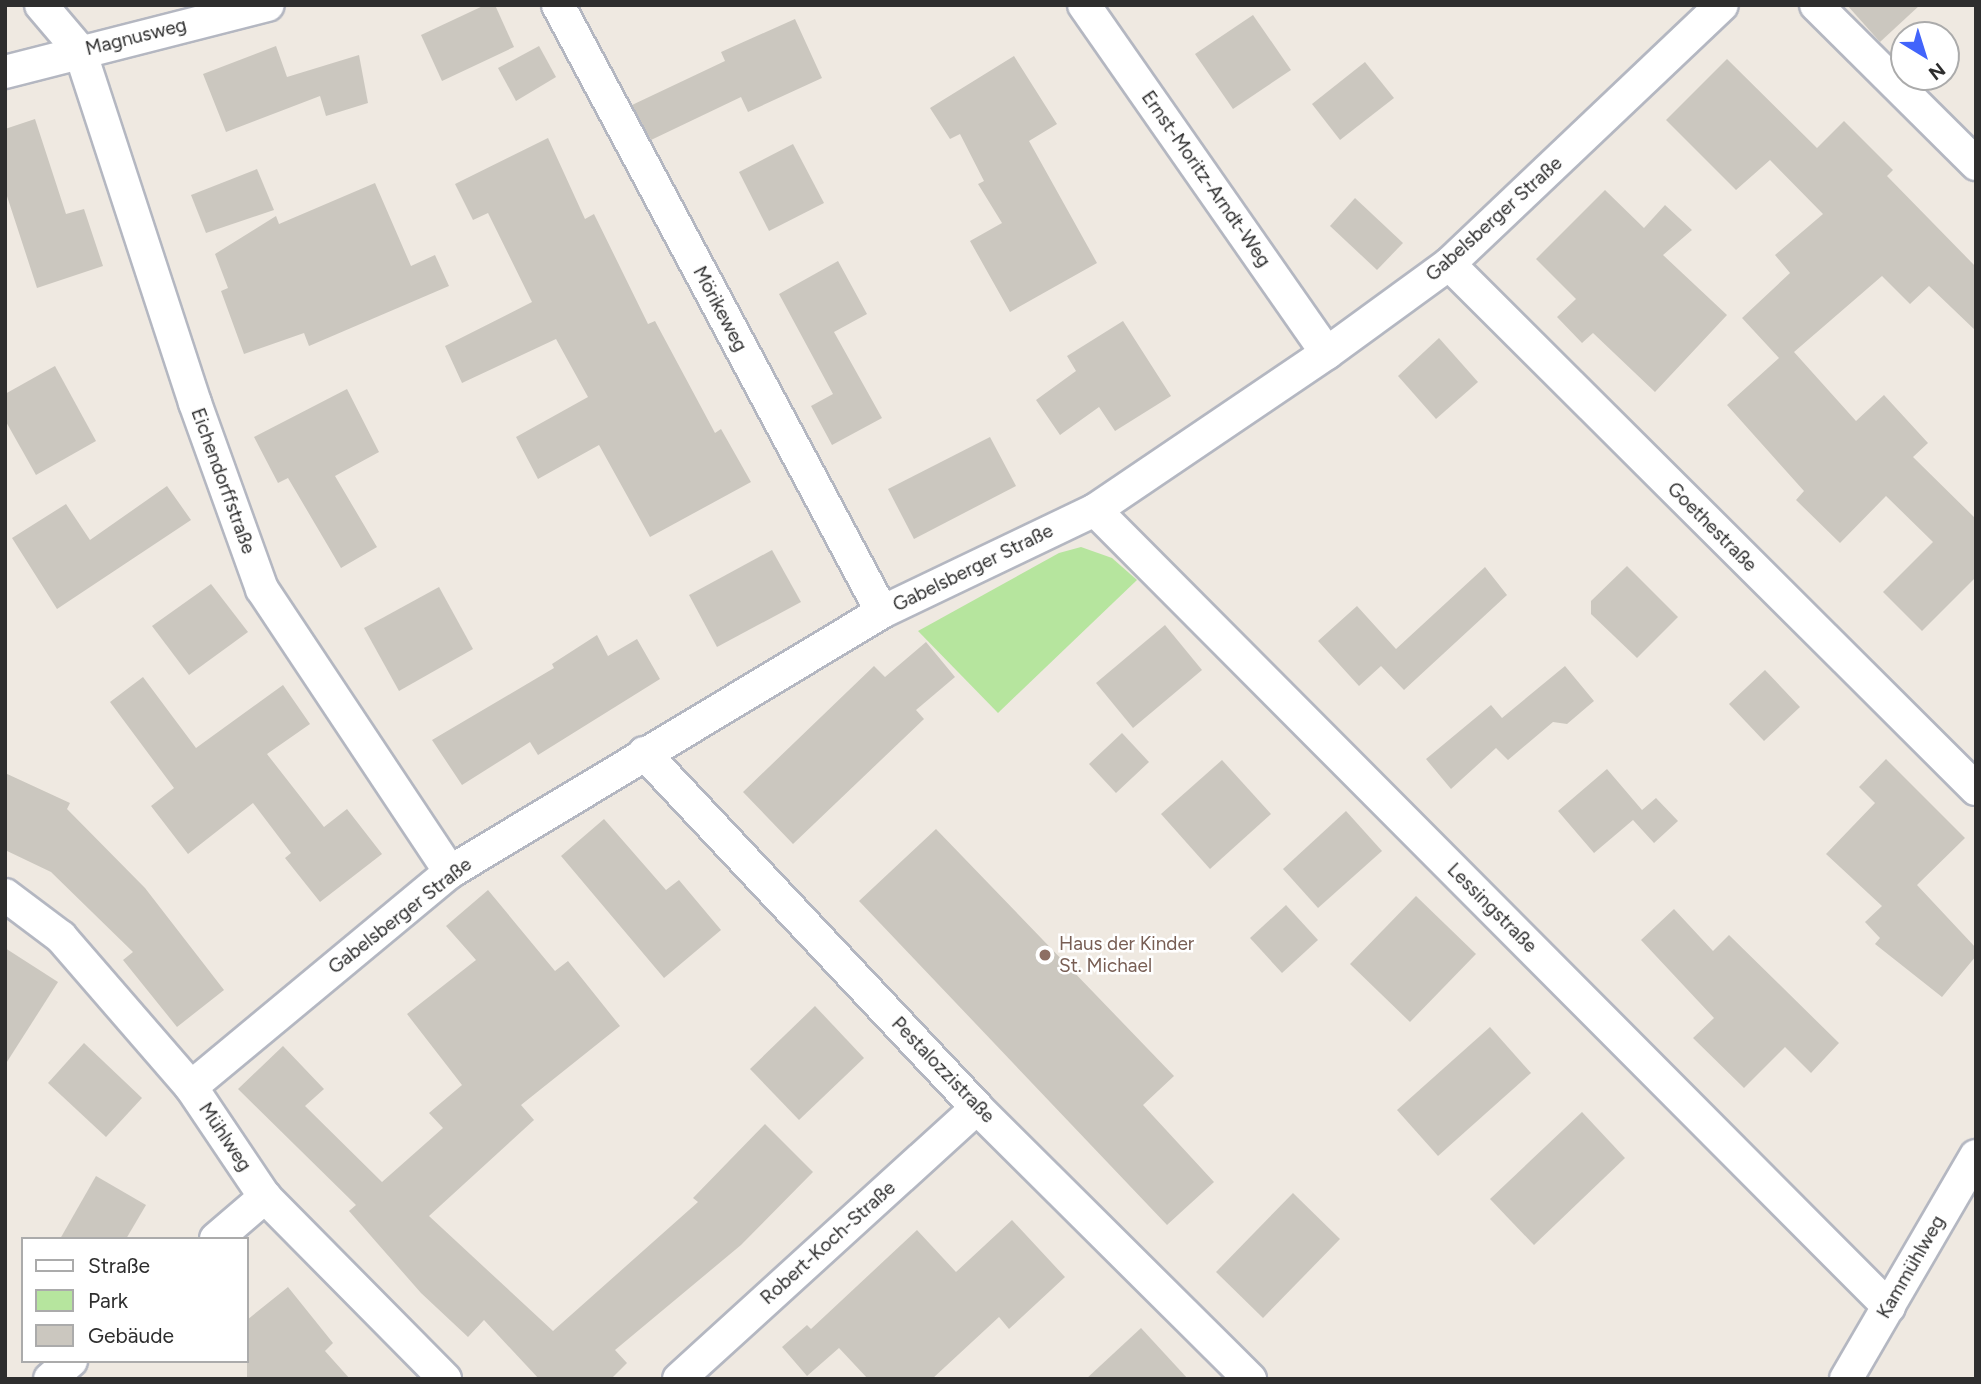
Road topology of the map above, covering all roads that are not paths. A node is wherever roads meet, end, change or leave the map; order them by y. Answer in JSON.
{"nodes":[{"id":1,"x":41,"y":5,"type":"edge"},
{"id":2,"x":268,"y":5,"type":"edge"},
{"id":3,"x":558,"y":5,"type":"edge"},
{"id":4,"x":1084,"y":5,"type":"edge"},
{"id":5,"x":1722,"y":5,"type":"edge"},
{"id":6,"x":1816,"y":5,"type":"edge"},
{"id":7,"x":80,"y":51,"type":"junction"},
{"id":8,"x":5,"y":72,"type":"edge"},
{"id":9,"x":1976,"y":164,"type":"edge"},
{"id":10,"x":1449,"y":264,"type":"junction"},
{"id":11,"x":1327,"y":353,"type":"junction"},
{"id":12,"x":1095,"y":510,"type":"junction"},
{"id":13,"x":882,"y":612,"type":"junction"},
{"id":14,"x":644,"y":752,"type":"junction"},
{"id":15,"x":1976,"y":789,"type":"edge"},
{"id":16,"x":450,"y":872,"type":"junction"},
{"id":17,"x":5,"y":895,"type":"edge"},
{"id":18,"x":191,"y":1087,"type":"junction"},
{"id":19,"x":977,"y":1108,"type":"junction"},
{"id":20,"x":1976,"y":1156,"type":"edge"},
{"id":21,"x":265,"y":1197,"type":"junction"},
{"id":22,"x":218,"y":1237,"type":"edge"},
{"id":23,"x":1889,"y":1307,"type":"junction"},
{"id":24,"x":69,"y":1363,"type":"edge"},
{"id":25,"x":50,"y":1379,"type":"edge"},
{"id":26,"x":445,"y":1379,"type":"edge"},
{"id":27,"x":679,"y":1379,"type":"edge"},
{"id":28,"x":1250,"y":1379,"type":"edge"},
{"id":29,"x":1846,"y":1379,"type":"edge"}],
"edges":[{"from":1,"to":7,"type":"street"},
{"from":2,"to":7,"type":"street","name":"Magnusweg"},
{"from":3,"to":13,"type":"street","name":"Mörikeweg"},
{"from":4,"to":11,"type":"street","name":"Ernst-Moritz-Arndt-Weg"},
{"from":5,"to":10,"type":"street","name":"Gabelsberger Straße"},
{"from":6,"to":9,"type":"street"},
{"from":7,"to":8,"type":"street","name":"Magnusweg"},
{"from":7,"to":16,"type":"street","name":"Eichendorffstraße"},
{"from":10,"to":11,"type":"street","name":"Gabelsberger Straße"},
{"from":10,"to":15,"type":"street","name":"Goethestraße"},
{"from":11,"to":12,"type":"street","name":"Gabelsberger Straße"},
{"from":12,"to":13,"type":"street","name":"Gabelsberger Straße"},
{"from":12,"to":23,"type":"street","name":"Lessingstraße"},
{"from":13,"to":14,"type":"street","name":"Gabelsberger Straße"},
{"from":14,"to":16,"type":"street","name":"Gabelsberger Straße"},
{"from":14,"to":19,"type":"street","name":"Pestalozzistraße"},
{"from":16,"to":18,"type":"street","name":"Gabelsberger Straße"},
{"from":17,"to":18,"type":"street","name":"Mühlweg"},
{"from":18,"to":21,"type":"street","name":"Mühlweg"},
{"from":19,"to":27,"type":"street","name":"Robert-Koch-Straße"},
{"from":19,"to":28,"type":"street","name":"Pestalozzistraße"},
{"from":20,"to":23,"type":"street","name":"Kammühlweg"},
{"from":21,"to":22,"type":"street"},
{"from":21,"to":26,"type":"street","name":"Mühlweg"},
{"from":23,"to":29,"type":"street","name":"Kammühlweg"},
{"from":24,"to":25,"type":"street"}]}
